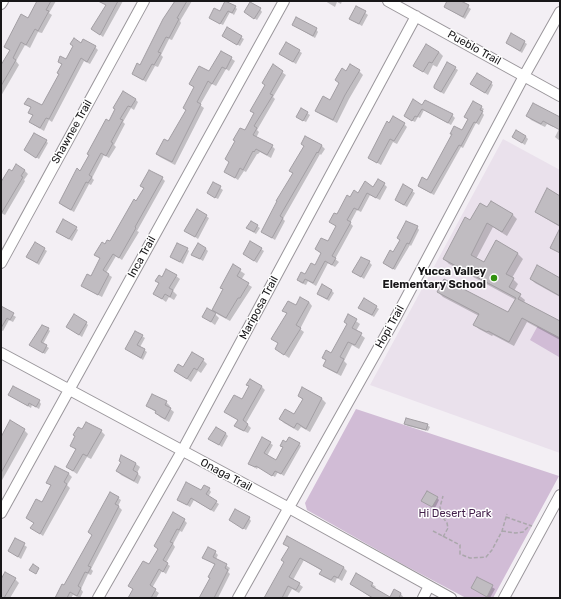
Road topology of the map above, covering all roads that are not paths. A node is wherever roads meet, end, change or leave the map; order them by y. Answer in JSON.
{"nodes":[{"id":1,"x":3,"y":1,"type":"edge"},
{"id":2,"x":144,"y":1,"type":"edge"},
{"id":3,"x":284,"y":1,"type":"edge"},
{"id":4,"x":388,"y":1,"type":"edge"},
{"id":5,"x":1,"y":4,"type":"edge"},
{"id":6,"x":560,"y":12,"type":"edge"},
{"id":7,"x":416,"y":16,"type":"junction"},
{"id":8,"x":524,"y":76,"type":"junction"},
{"id":9,"x":560,"y":96,"type":"edge"},
{"id":10,"x":1,"y":263,"type":"edge"},
{"id":11,"x":1,"y":353,"type":"edge"},
{"id":12,"x":69,"y":391,"type":"junction"},
{"id":13,"x":182,"y":451,"type":"junction"},
{"id":14,"x":560,"y":495,"type":"edge"},
{"id":15,"x":289,"y":508,"type":"junction"},
{"id":16,"x":1,"y":513,"type":"edge"},
{"id":17,"x":429,"y":586,"type":"junction"},
{"id":18,"x":98,"y":598,"type":"edge"},
{"id":19,"x":238,"y":598,"type":"edge"},
{"id":20,"x":423,"y":598,"type":"edge"},
{"id":21,"x":451,"y":598,"type":"edge"},
{"id":22,"x":504,"y":598,"type":"edge"}],
"edges":[{"from":1,"to":5,"type":"street"},
{"from":2,"to":10,"type":"street","name":"Shawnee Trail"},
{"from":3,"to":12,"type":"street","name":"Inca Trail"},
{"from":4,"to":7,"type":"street","name":"Pueblo Trail"},
{"from":6,"to":8,"type":"street","name":"Hopi Trail"},
{"from":7,"to":8,"type":"street","name":"Pueblo Trail"},
{"from":7,"to":13,"type":"street","name":"Mariposa Trail"},
{"from":8,"to":9,"type":"street","name":"Pueblo Trail"},
{"from":8,"to":15,"type":"street","name":"Hopi Trail"},
{"from":11,"to":12,"type":"street","name":"Onaga Trail"},
{"from":12,"to":13,"type":"street","name":"Onaga Trail"},
{"from":12,"to":16,"type":"street","name":"Inca Trail"},
{"from":13,"to":15,"type":"street","name":"Onaga Trail"},
{"from":13,"to":18,"type":"street","name":"Mariposa Trail"},
{"from":14,"to":22,"type":"street"},
{"from":15,"to":17,"type":"street","name":"Onaga Trail"},
{"from":15,"to":19,"type":"street","name":"Hopi Trail"},
{"from":17,"to":20,"type":"street"},
{"from":17,"to":21,"type":"street","name":"Onaga Trail"}]}
